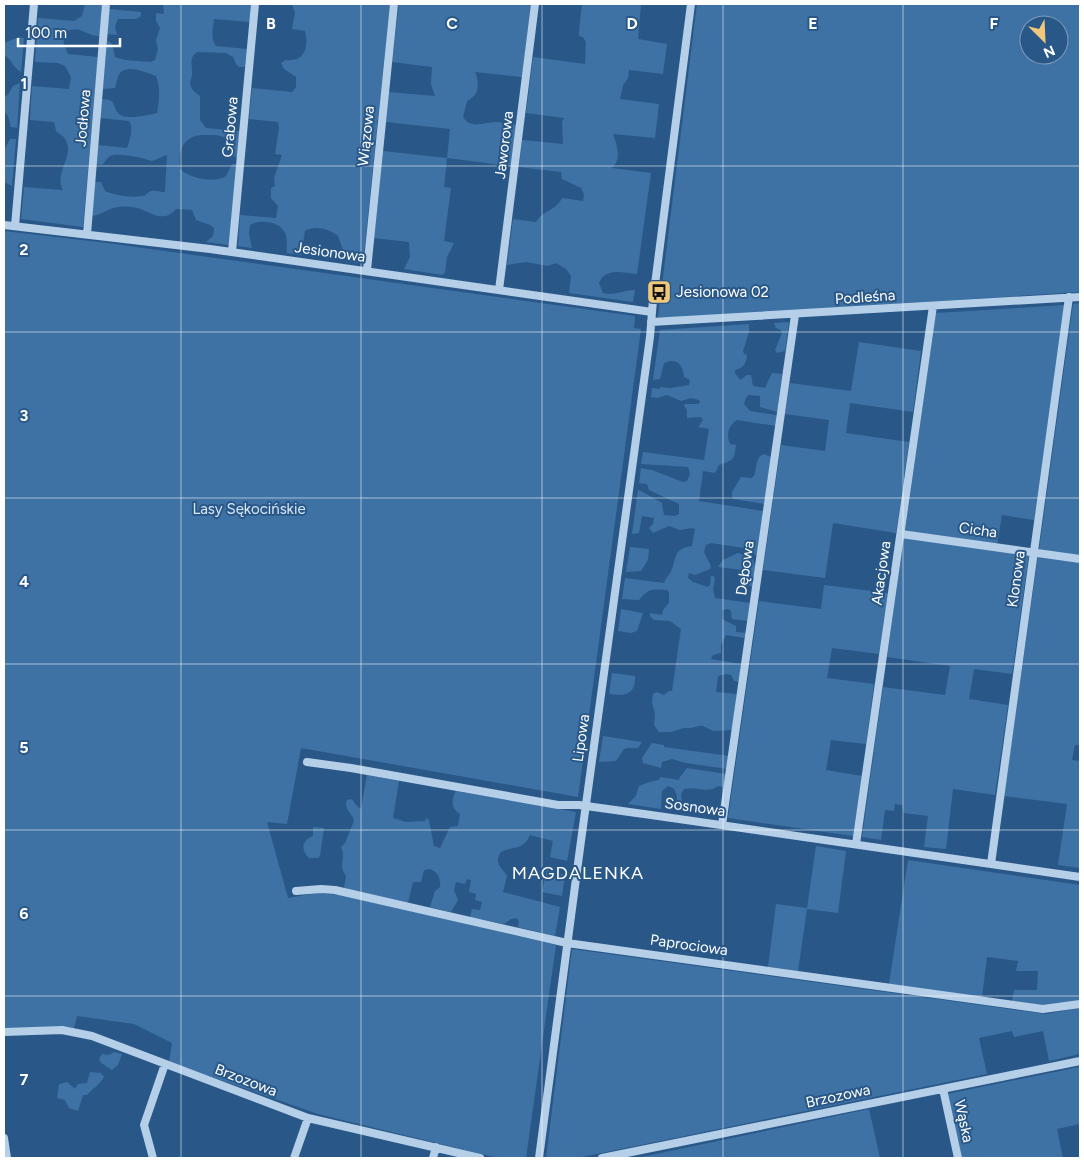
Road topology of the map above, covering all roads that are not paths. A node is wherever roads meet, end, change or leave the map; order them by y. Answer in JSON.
{"nodes":[{"id":1,"x":34,"y":4,"type":"edge"},
{"id":2,"x":106,"y":4,"type":"edge"},
{"id":3,"x":255,"y":4,"type":"edge"},
{"id":4,"x":394,"y":4,"type":"edge"},
{"id":5,"x":535,"y":4,"type":"edge"},
{"id":6,"x":691,"y":4,"type":"edge"},
{"id":7,"x":4,"y":225,"type":"edge"},
{"id":8,"x":15,"y":226,"type":"junction"},
{"id":9,"x":87,"y":234,"type":"junction"},
{"id":10,"x":232,"y":252,"type":"junction"},
{"id":11,"x":366,"y":270,"type":"junction"},
{"id":12,"x":499,"y":290,"type":"junction"},
{"id":13,"x":1069,"y":297,"type":"junction"},
{"id":14,"x":1080,"y":297,"type":"edge"},
{"id":15,"x":932,"y":306,"type":"junction"},
{"id":16,"x":652,"y":312,"type":"junction"},
{"id":17,"x":795,"y":315,"type":"junction"},
{"id":18,"x":651,"y":322,"type":"junction"},
{"id":19,"x":901,"y":534,"type":"junction"},
{"id":20,"x":1034,"y":552,"type":"junction"},
{"id":21,"x":1080,"y":559,"type":"edge"},
{"id":22,"x":307,"y":762,"type":"dead end"},
{"id":23,"x":585,"y":806,"type":"junction"},
{"id":24,"x":722,"y":825,"type":"junction"},
{"id":25,"x":856,"y":844,"type":"junction"},
{"id":26,"x":991,"y":864,"type":"junction"},
{"id":27,"x":1080,"y":876,"type":"edge"},
{"id":28,"x":296,"y":891,"type":"dead end"},
{"id":29,"x":567,"y":943,"type":"junction"},
{"id":30,"x":1080,"y":1004,"type":"edge"},
{"id":31,"x":4,"y":1032,"type":"edge"},
{"id":32,"x":1080,"y":1061,"type":"edge"},
{"id":33,"x":165,"y":1064,"type":"junction"},
{"id":34,"x":943,"y":1088,"type":"junction"},
{"id":35,"x":308,"y":1118,"type":"junction"},
{"id":36,"x":4,"y":1138,"type":"edge"},
{"id":37,"x":436,"y":1147,"type":"junction"},
{"id":38,"x":7,"y":1158,"type":"edge"},
{"id":39,"x":153,"y":1158,"type":"edge"},
{"id":40,"x":294,"y":1158,"type":"edge"},
{"id":41,"x":433,"y":1158,"type":"edge"},
{"id":42,"x":480,"y":1158,"type":"edge"},
{"id":43,"x":539,"y":1158,"type":"edge"},
{"id":44,"x":602,"y":1158,"type":"edge"},
{"id":45,"x":958,"y":1158,"type":"edge"}],
"edges":[{"from":1,"to":8,"type":"street"},
{"from":2,"to":9,"type":"street","name":"Jodłowa"},
{"from":3,"to":10,"type":"street","name":"Grabowa"},
{"from":4,"to":11,"type":"street","name":"Wiązowa"},
{"from":5,"to":12,"type":"street","name":"Jaworowa"},
{"from":6,"to":16,"type":"street","name":"Lipowa"},
{"from":7,"to":8,"type":"street","name":"Jesionowa"},
{"from":8,"to":9,"type":"street","name":"Jesionowa"},
{"from":9,"to":10,"type":"street","name":"Jesionowa"},
{"from":10,"to":11,"type":"street","name":"Jesionowa"},
{"from":11,"to":12,"type":"street","name":"Jesionowa"},
{"from":12,"to":16,"type":"street","name":"Jesionowa"},
{"from":13,"to":14,"type":"street","name":"Podleśna"},
{"from":13,"to":15,"type":"street","name":"Podleśna"},
{"from":13,"to":20,"type":"street","name":"Klonowa"},
{"from":15,"to":17,"type":"street","name":"Podleśna"},
{"from":15,"to":19,"type":"street","name":"Akacjowa"},
{"from":16,"to":18,"type":"street","name":"Lipowa"},
{"from":17,"to":18,"type":"street","name":"Podleśna"},
{"from":17,"to":24,"type":"street","name":"Dębowa"},
{"from":18,"to":23,"type":"street","name":"Lipowa"},
{"from":19,"to":20,"type":"street","name":"Cicha"},
{"from":19,"to":25,"type":"street","name":"Akacjowa"},
{"from":20,"to":21,"type":"street","name":"Cicha"},
{"from":20,"to":26,"type":"street","name":"Klonowa"},
{"from":22,"to":23,"type":"street","name":"Sosnowa"},
{"from":23,"to":24,"type":"street","name":"Sosnowa"},
{"from":23,"to":29,"type":"street","name":"Lipowa"},
{"from":24,"to":25,"type":"street","name":"Sosnowa"},
{"from":25,"to":26,"type":"street","name":"Sosnowa"},
{"from":26,"to":27,"type":"street","name":"Sosnowa"},
{"from":28,"to":29,"type":"street","name":"Paprociowa"},
{"from":29,"to":30,"type":"street","name":"Paprociowa"},
{"from":29,"to":43,"type":"street","name":"Lipowa"},
{"from":31,"to":33,"type":"street","name":"Brzozowa"},
{"from":32,"to":34,"type":"street","name":"Brzozowa"},
{"from":33,"to":35,"type":"street","name":"Brzozowa"},
{"from":33,"to":39,"type":"street"},
{"from":34,"to":44,"type":"street","name":"Brzozowa"},
{"from":34,"to":45,"type":"street","name":"Wąska"},
{"from":35,"to":37,"type":"street","name":"Brzozowa"},
{"from":35,"to":40,"type":"street"},
{"from":36,"to":38,"type":"street"},
{"from":37,"to":41,"type":"street"},
{"from":37,"to":42,"type":"street","name":"Brzozowa"}]}
